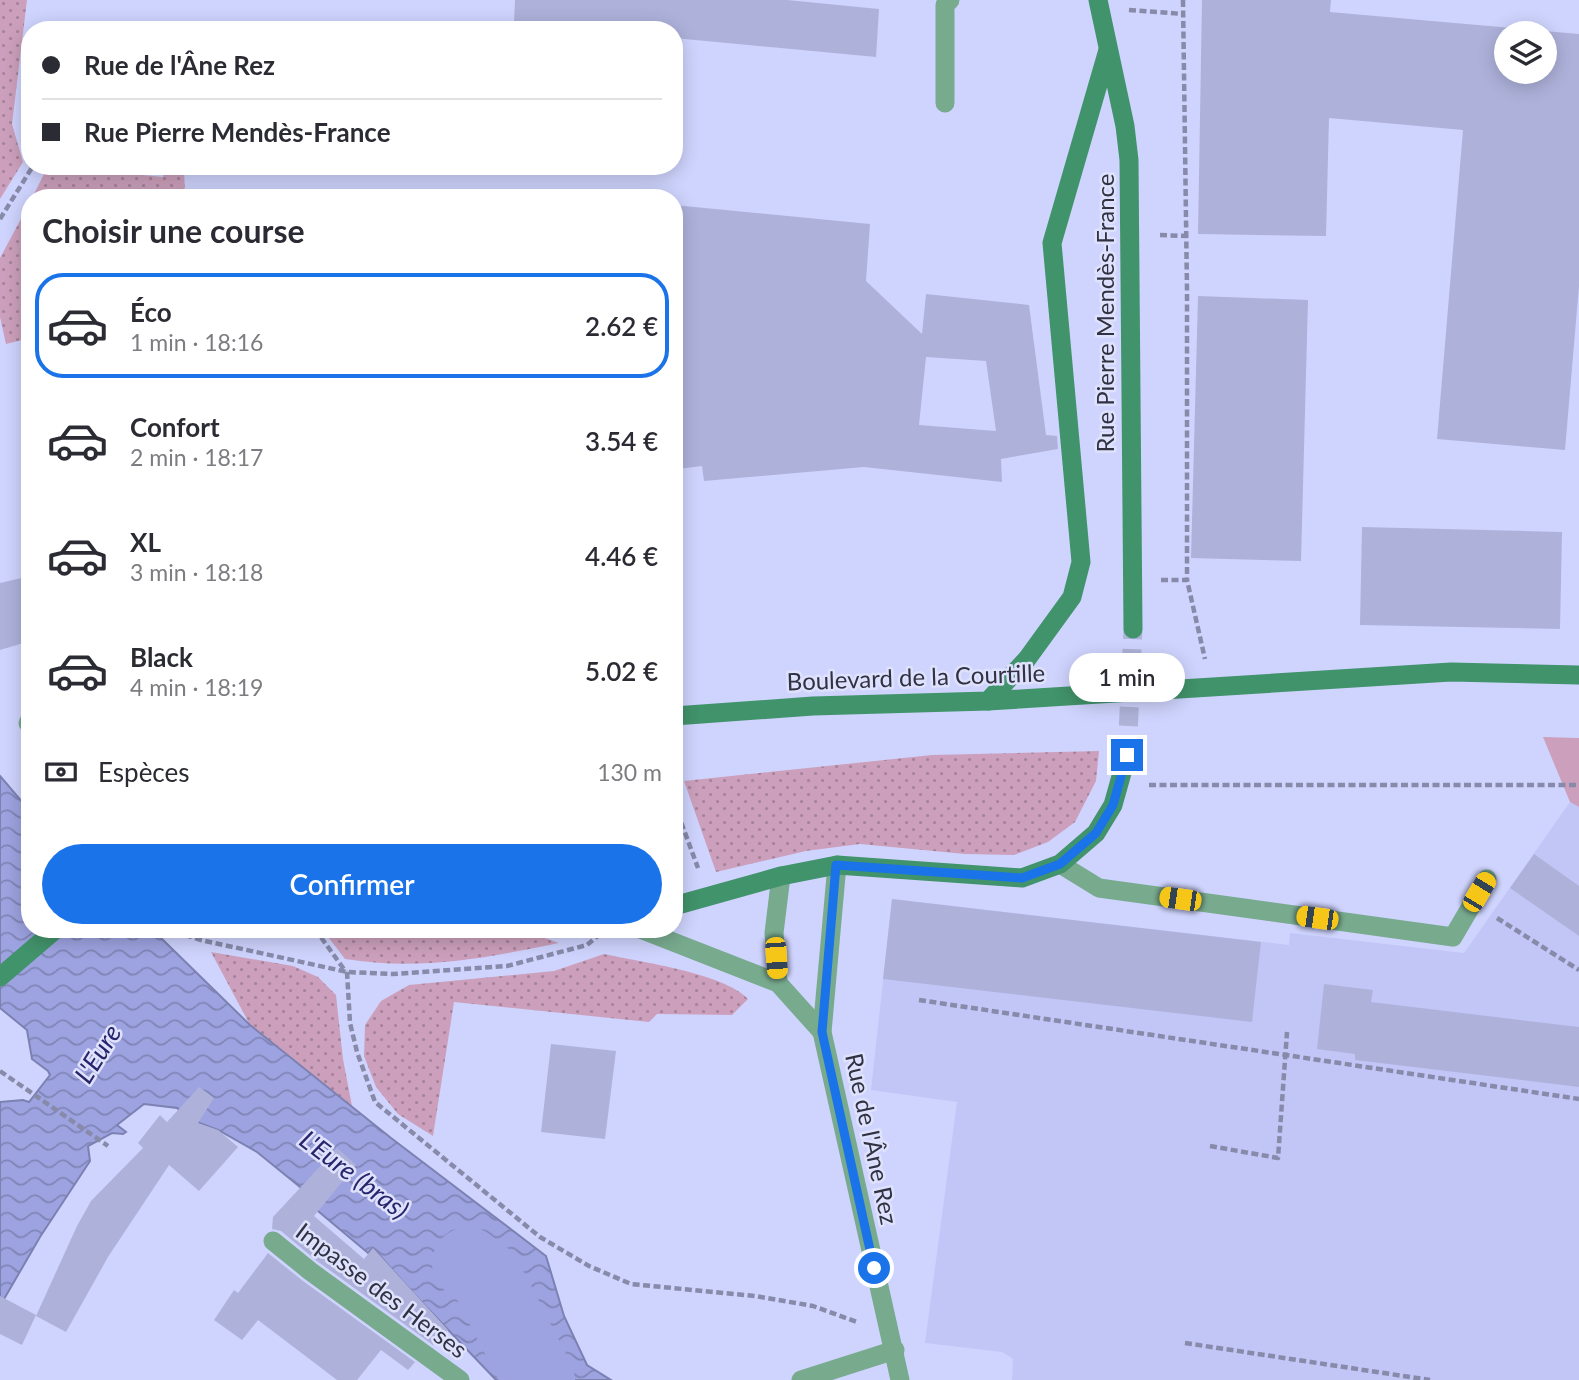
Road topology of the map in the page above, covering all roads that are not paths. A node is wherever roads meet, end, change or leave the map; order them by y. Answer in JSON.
{"nodes":[{"id":1,"x":950,"y":0,"type":"edge"},
{"id":2,"x":1099,"y":5,"type":"edge"},
{"id":3,"x":1108,"y":50,"type":"junction"},
{"id":4,"x":944,"y":103,"type":"dead end"},
{"id":5,"x":1133,"y":629,"type":"tunnel mouth"},
{"id":6,"x":1579,"y":675,"type":"edge"},
{"id":7,"x":988,"y":701,"type":"junction"},
{"id":8,"x":683,"y":715,"type":"edge"},
{"id":9,"x":1127,"y":755,"type":"tunnel mouth"},
{"id":10,"x":1060,"y":864,"type":"junction"},
{"id":11,"x":836,"y":865,"type":"junction"},
{"id":12,"x":781,"y":876,"type":"junction"},
{"id":13,"x":1487,"y":879,"type":"dead end"},
{"id":14,"x":683,"y":903,"type":"edge"},
{"id":15,"x":46,"y":938,"type":"edge"},
{"id":16,"x":663,"y":938,"type":"edge"},
{"id":17,"x":0,"y":977,"type":"edge"},
{"id":18,"x":778,"y":983,"type":"junction"},
{"id":19,"x":822,"y":1032,"type":"junction"},
{"id":20,"x":273,"y":1241,"type":"dead end"},
{"id":21,"x":895,"y":1350,"type":"junction"},
{"id":22,"x":460,"y":1380,"type":"edge"},
{"id":23,"x":801,"y":1380,"type":"edge"},
{"id":24,"x":900,"y":1380,"type":"edge"}],
"edges":[{"from":1,"to":4,"type":"street"},
{"from":2,"to":3,"type":"main road","name":"Rue Pierre Mendès-France"},
{"from":3,"to":5,"type":"main road","name":"Rue Pierre Mendès-France"},
{"from":3,"to":7,"type":"main road"},
{"from":6,"to":7,"type":"main road","name":"Boulevard de la Courtille"},
{"from":7,"to":8,"type":"main road","name":"Boulevard de la Courtille"},
{"from":9,"to":10,"type":"main road"},
{"from":10,"to":11,"type":"main road"},
{"from":10,"to":13,"type":"street"},
{"from":11,"to":12,"type":"main road"},
{"from":11,"to":19,"type":"street","name":"Rue de l'Âne Rez"},
{"from":12,"to":14,"type":"main road"},
{"from":12,"to":18,"type":"street"},
{"from":15,"to":17,"type":"main road"},
{"from":16,"to":18,"type":"street","name":"Rue de l'Âne Rez"},
{"from":18,"to":19,"type":"street","name":"Rue de l'Âne Rez"},
{"from":19,"to":21,"type":"street","name":"Rue de l'Âne Rez"},
{"from":20,"to":22,"type":"street","name":"Impasse des Herses"},
{"from":21,"to":23,"type":"street"},
{"from":21,"to":24,"type":"street","name":"Rue de l'Âne Rez"}]}
